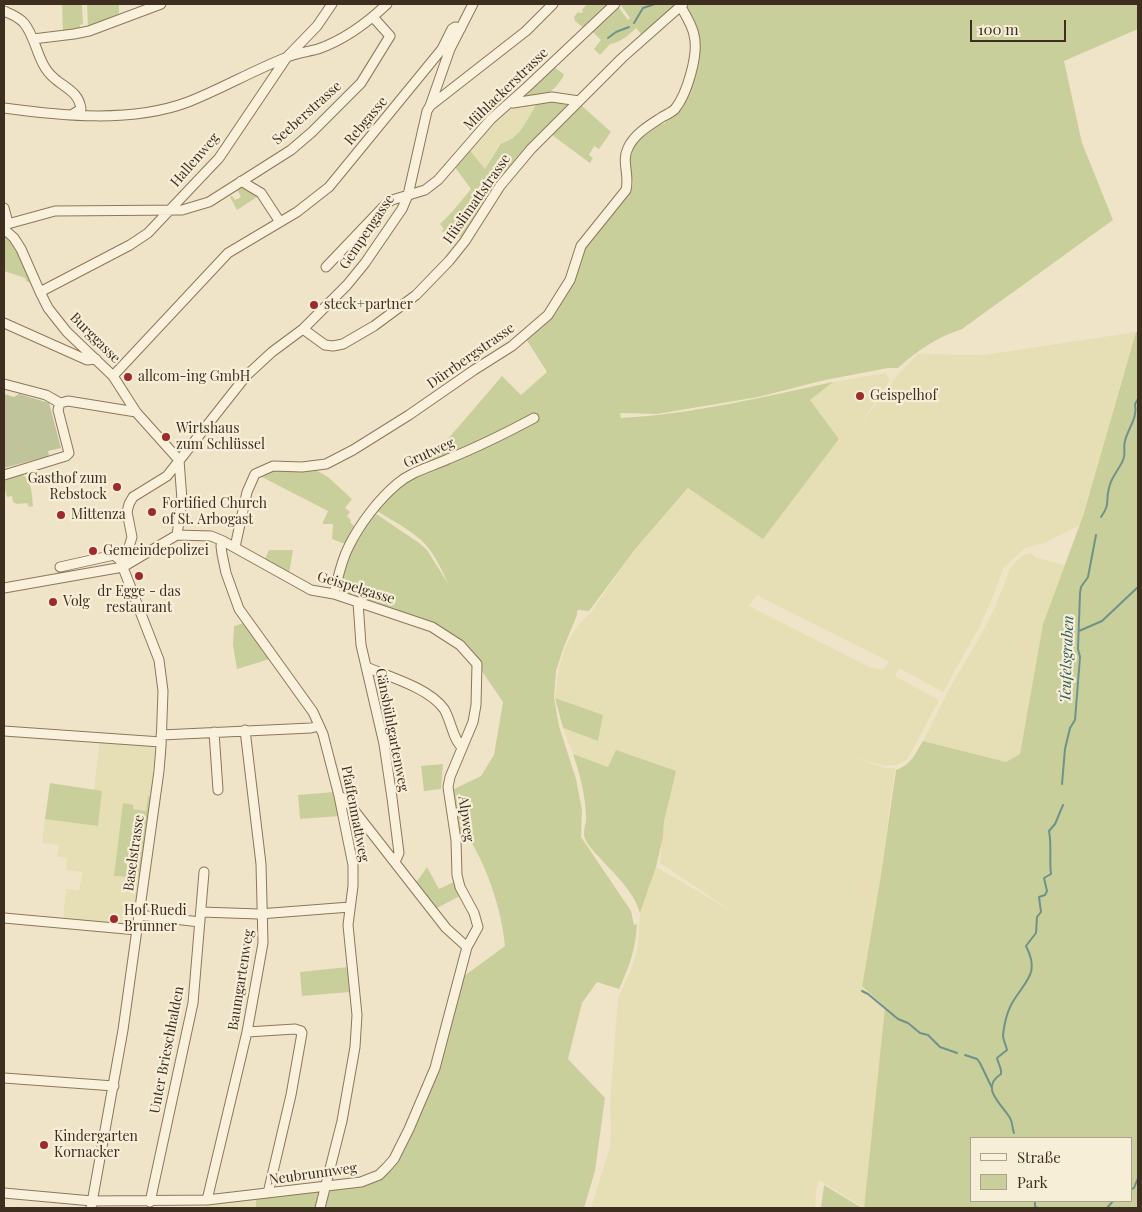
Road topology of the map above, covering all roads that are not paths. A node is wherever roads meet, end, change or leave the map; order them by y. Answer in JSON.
{"nodes":[{"id":1,"x":161,"y":4,"type":"edge"},
{"id":2,"x":332,"y":4,"type":"edge"},
{"id":3,"x":388,"y":4,"type":"edge"},
{"id":4,"x":473,"y":4,"type":"edge"},
{"id":5,"x":553,"y":4,"type":"edge"},
{"id":6,"x":615,"y":4,"type":"edge"},
{"id":7,"x":682,"y":6,"type":"edge"},
{"id":8,"x":4,"y":11,"type":"edge"},
{"id":9,"x":373,"y":18,"type":"junction"},
{"id":10,"x":461,"y":28,"type":"junction"},
{"id":11,"x":32,"y":39,"type":"junction"},
{"id":12,"x":286,"y":57,"type":"junction"},
{"id":13,"x":579,"y":101,"type":"junction"},
{"id":14,"x":430,"y":106,"type":"junction"},
{"id":15,"x":506,"y":107,"type":"junction"},
{"id":16,"x":4,"y":108,"type":"edge"},
{"id":17,"x":72,"y":114,"type":"junction"},
{"id":18,"x":241,"y":181,"type":"junction"},
{"id":19,"x":408,"y":195,"type":"junction"},
{"id":20,"x":4,"y":208,"type":"edge"},
{"id":21,"x":168,"y":211,"type":"junction"},
{"id":22,"x":280,"y":222,"type":"junction"},
{"id":23,"x":5,"y":226,"type":"edge"},
{"id":24,"x":326,"y":267,"type":"dead end"},
{"id":25,"x":40,"y":292,"type":"junction"},
{"id":26,"x":4,"y":323,"type":"edge"},
{"id":27,"x":303,"y":329,"type":"junction"},
{"id":28,"x":96,"y":359,"type":"junction"},
{"id":29,"x":113,"y":376,"type":"junction"},
{"id":30,"x":4,"y":384,"type":"edge"},
{"id":31,"x":60,"y":403,"type":"junction"},
{"id":32,"x":136,"y":412,"type":"junction"},
{"id":33,"x":534,"y":418,"type":"dead end"},
{"id":34,"x":179,"y":460,"type":"junction"},
{"id":35,"x":4,"y":476,"type":"edge"},
{"id":36,"x":166,"y":476,"type":"junction"},
{"id":37,"x":181,"y":482,"type":"junction"},
{"id":38,"x":177,"y":535,"type":"junction"},
{"id":39,"x":223,"y":541,"type":"junction"},
{"id":40,"x":235,"y":548,"type":"junction"},
{"id":41,"x":60,"y":567,"type":"dead end"},
{"id":42,"x":124,"y":567,"type":"junction"},
{"id":43,"x":4,"y":588,"type":"edge"},
{"id":44,"x":334,"y":594,"type":"junction"},
{"id":45,"x":358,"y":602,"type":"junction"},
{"id":46,"x":476,"y":664,"type":"joint"},
{"id":47,"x":366,"y":666,"type":"junction"},
{"id":48,"x":319,"y":726,"type":"junction"},
{"id":49,"x":245,"y":730,"type":"junction"},
{"id":50,"x":4,"y":731,"type":"edge"},
{"id":51,"x":214,"y":732,"type":"junction"},
{"id":52,"x":161,"y":739,"type":"junction"},
{"id":53,"x":462,"y":747,"type":"junction"},
{"id":54,"x":218,"y":790,"type":"dead end"},
{"id":55,"x":339,"y":796,"type":"junction"},
{"id":56,"x":395,"y":862,"type":"junction"},
{"id":57,"x":204,"y":872,"type":"dead end"},
{"id":58,"x":350,"y":907,"type":"junction"},
{"id":59,"x":263,"y":913,"type":"junction"},
{"id":60,"x":139,"y":915,"type":"junction"},
{"id":61,"x":200,"y":917,"type":"junction"},
{"id":62,"x":4,"y":918,"type":"edge"},
{"id":63,"x":138,"y":930,"type":"junction"},
{"id":64,"x":467,"y":947,"type":"junction"},
{"id":65,"x":247,"y":1032,"type":"junction"},
{"id":66,"x":4,"y":1078,"type":"edge"},
{"id":67,"x":114,"y":1086,"type":"junction"},
{"id":68,"x":326,"y":1186,"type":"junction"},
{"id":69,"x":4,"y":1193,"type":"edge"},
{"id":70,"x":268,"y":1193,"type":"junction"},
{"id":71,"x":207,"y":1200,"type":"junction"},
{"id":72,"x":150,"y":1202,"type":"junction"},
{"id":73,"x":92,"y":1205,"type":"edge"},
{"id":74,"x":320,"y":1208,"type":"edge"}],
"edges":[{"from":1,"to":11,"type":"street"},
{"from":2,"to":12,"type":"street","name":"Hallenweg"},
{"from":3,"to":9,"type":"street"},
{"from":4,"to":10,"type":"street","name":"Gempengasse"},
{"from":5,"to":14,"type":"street"},
{"from":6,"to":15,"type":"street","name":"Mühlackerstrasse"},
{"from":7,"to":13,"type":"street","name":"Hüslimattstrasse"},
{"from":7,"to":40,"type":"street","name":"Dürrbergstrasse"},
{"from":8,"to":11,"type":"street"},
{"from":9,"to":12,"type":"street"},
{"from":9,"to":18,"type":"street","name":"Seeberstrasse"},
{"from":10,"to":14,"type":"street","name":"Gempengasse"},
{"from":10,"to":22,"type":"street","name":"Rebgasse"},
{"from":11,"to":17,"type":"street"},
{"from":12,"to":17,"type":"street"},
{"from":12,"to":21,"type":"street","name":"Hallenweg"},
{"from":13,"to":15,"type":"street"},
{"from":13,"to":27,"type":"street","name":"Hüslimattstrasse"},
{"from":14,"to":19,"type":"street","name":"Gempengasse"},
{"from":15,"to":19,"type":"street","name":"Mühlackerstrasse"},
{"from":16,"to":17,"type":"street"},
{"from":18,"to":21,"type":"street","name":"Seeberstrasse"},
{"from":18,"to":22,"type":"street"},
{"from":19,"to":24,"type":"street","name":"Mühlackerstrasse"},
{"from":19,"to":27,"type":"street","name":"Gempengasse"},
{"from":20,"to":23,"type":"street","name":"Burggasse"},
{"from":21,"to":23,"type":"street","name":"Seeberstrasse"},
{"from":21,"to":25,"type":"street","name":"Hallenweg"},
{"from":22,"to":29,"type":"street","name":"Rebgasse"},
{"from":23,"to":25,"type":"street","name":"Burggasse"},
{"from":25,"to":28,"type":"street","name":"Burggasse"},
{"from":26,"to":28,"type":"street"},
{"from":27,"to":34,"type":"street","name":"Gempengasse"},
{"from":28,"to":29,"type":"street","name":"Burggasse"},
{"from":29,"to":32,"type":"street","name":"Burggasse"},
{"from":30,"to":31,"type":"street"},
{"from":31,"to":32,"type":"street"},
{"from":31,"to":35,"type":"street"},
{"from":32,"to":34,"type":"street","name":"Burggasse"},
{"from":33,"to":44,"type":"street","name":"Grutweg"},
{"from":34,"to":36,"type":"street","name":"Gempengasse"},
{"from":34,"to":37,"type":"street"},
{"from":36,"to":37,"type":"street"},
{"from":36,"to":42,"type":"street"},
{"from":37,"to":38,"type":"street"},
{"from":38,"to":39,"type":"street"},
{"from":38,"to":42,"type":"street"},
{"from":39,"to":40,"type":"street","name":"Geispelgasse"},
{"from":39,"to":48,"type":"street","name":"Pfaffenmattweg"},
{"from":40,"to":44,"type":"street","name":"Geispelgasse"},
{"from":41,"to":42,"type":"street"},
{"from":42,"to":43,"type":"street"},
{"from":42,"to":52,"type":"street","name":"Baselstrasse"},
{"from":44,"to":45,"type":"street","name":"Geispelgasse"},
{"from":45,"to":46,"type":"street","name":"Geispelgasse"},
{"from":45,"to":47,"type":"street","name":"Gänsbühlgartenweg"},
{"from":46,"to":53,"type":"street","name":"Alpweg"},
{"from":47,"to":53,"type":"street"},
{"from":47,"to":56,"type":"street","name":"Gänsbühlgartenweg"},
{"from":48,"to":49,"type":"street"},
{"from":48,"to":55,"type":"street","name":"Pfaffenmattweg"},
{"from":49,"to":51,"type":"street"},
{"from":49,"to":59,"type":"street","name":"Baumgartenweg"},
{"from":50,"to":52,"type":"street"},
{"from":51,"to":52,"type":"street"},
{"from":51,"to":54,"type":"street"},
{"from":52,"to":60,"type":"street","name":"Baselstrasse"},
{"from":53,"to":64,"type":"street","name":"Alpweg"},
{"from":55,"to":56,"type":"street"},
{"from":55,"to":58,"type":"street","name":"Pfaffenmattweg"},
{"from":56,"to":64,"type":"street"},
{"from":57,"to":61,"type":"street","name":"Unter Brieschhalden"},
{"from":58,"to":59,"type":"street"},
{"from":58,"to":68,"type":"street","name":"Pfaffenmattweg"},
{"from":59,"to":61,"type":"street"},
{"from":59,"to":65,"type":"street","name":"Baumgartenweg"},
{"from":60,"to":61,"type":"street"},
{"from":60,"to":63,"type":"street","name":"Baselstrasse"},
{"from":61,"to":72,"type":"street","name":"Unter Brieschhalden"},
{"from":62,"to":63,"type":"street"},
{"from":63,"to":67,"type":"street","name":"Baselstrasse"},
{"from":64,"to":68,"type":"street","name":"Neubrunnweg"},
{"from":65,"to":70,"type":"street"},
{"from":65,"to":71,"type":"street","name":"Baumgartenweg"},
{"from":66,"to":67,"type":"street"},
{"from":67,"to":73,"type":"street","name":"Baselstrasse"},
{"from":68,"to":70,"type":"street","name":"Neubrunnweg"},
{"from":68,"to":74,"type":"street","name":"Pfaffenmattweg"},
{"from":69,"to":73,"type":"street","name":"Neubrunnweg"},
{"from":70,"to":71,"type":"street","name":"Neubrunnweg"},
{"from":71,"to":72,"type":"street","name":"Neubrunnweg"},
{"from":72,"to":73,"type":"street","name":"Neubrunnweg"}]}
